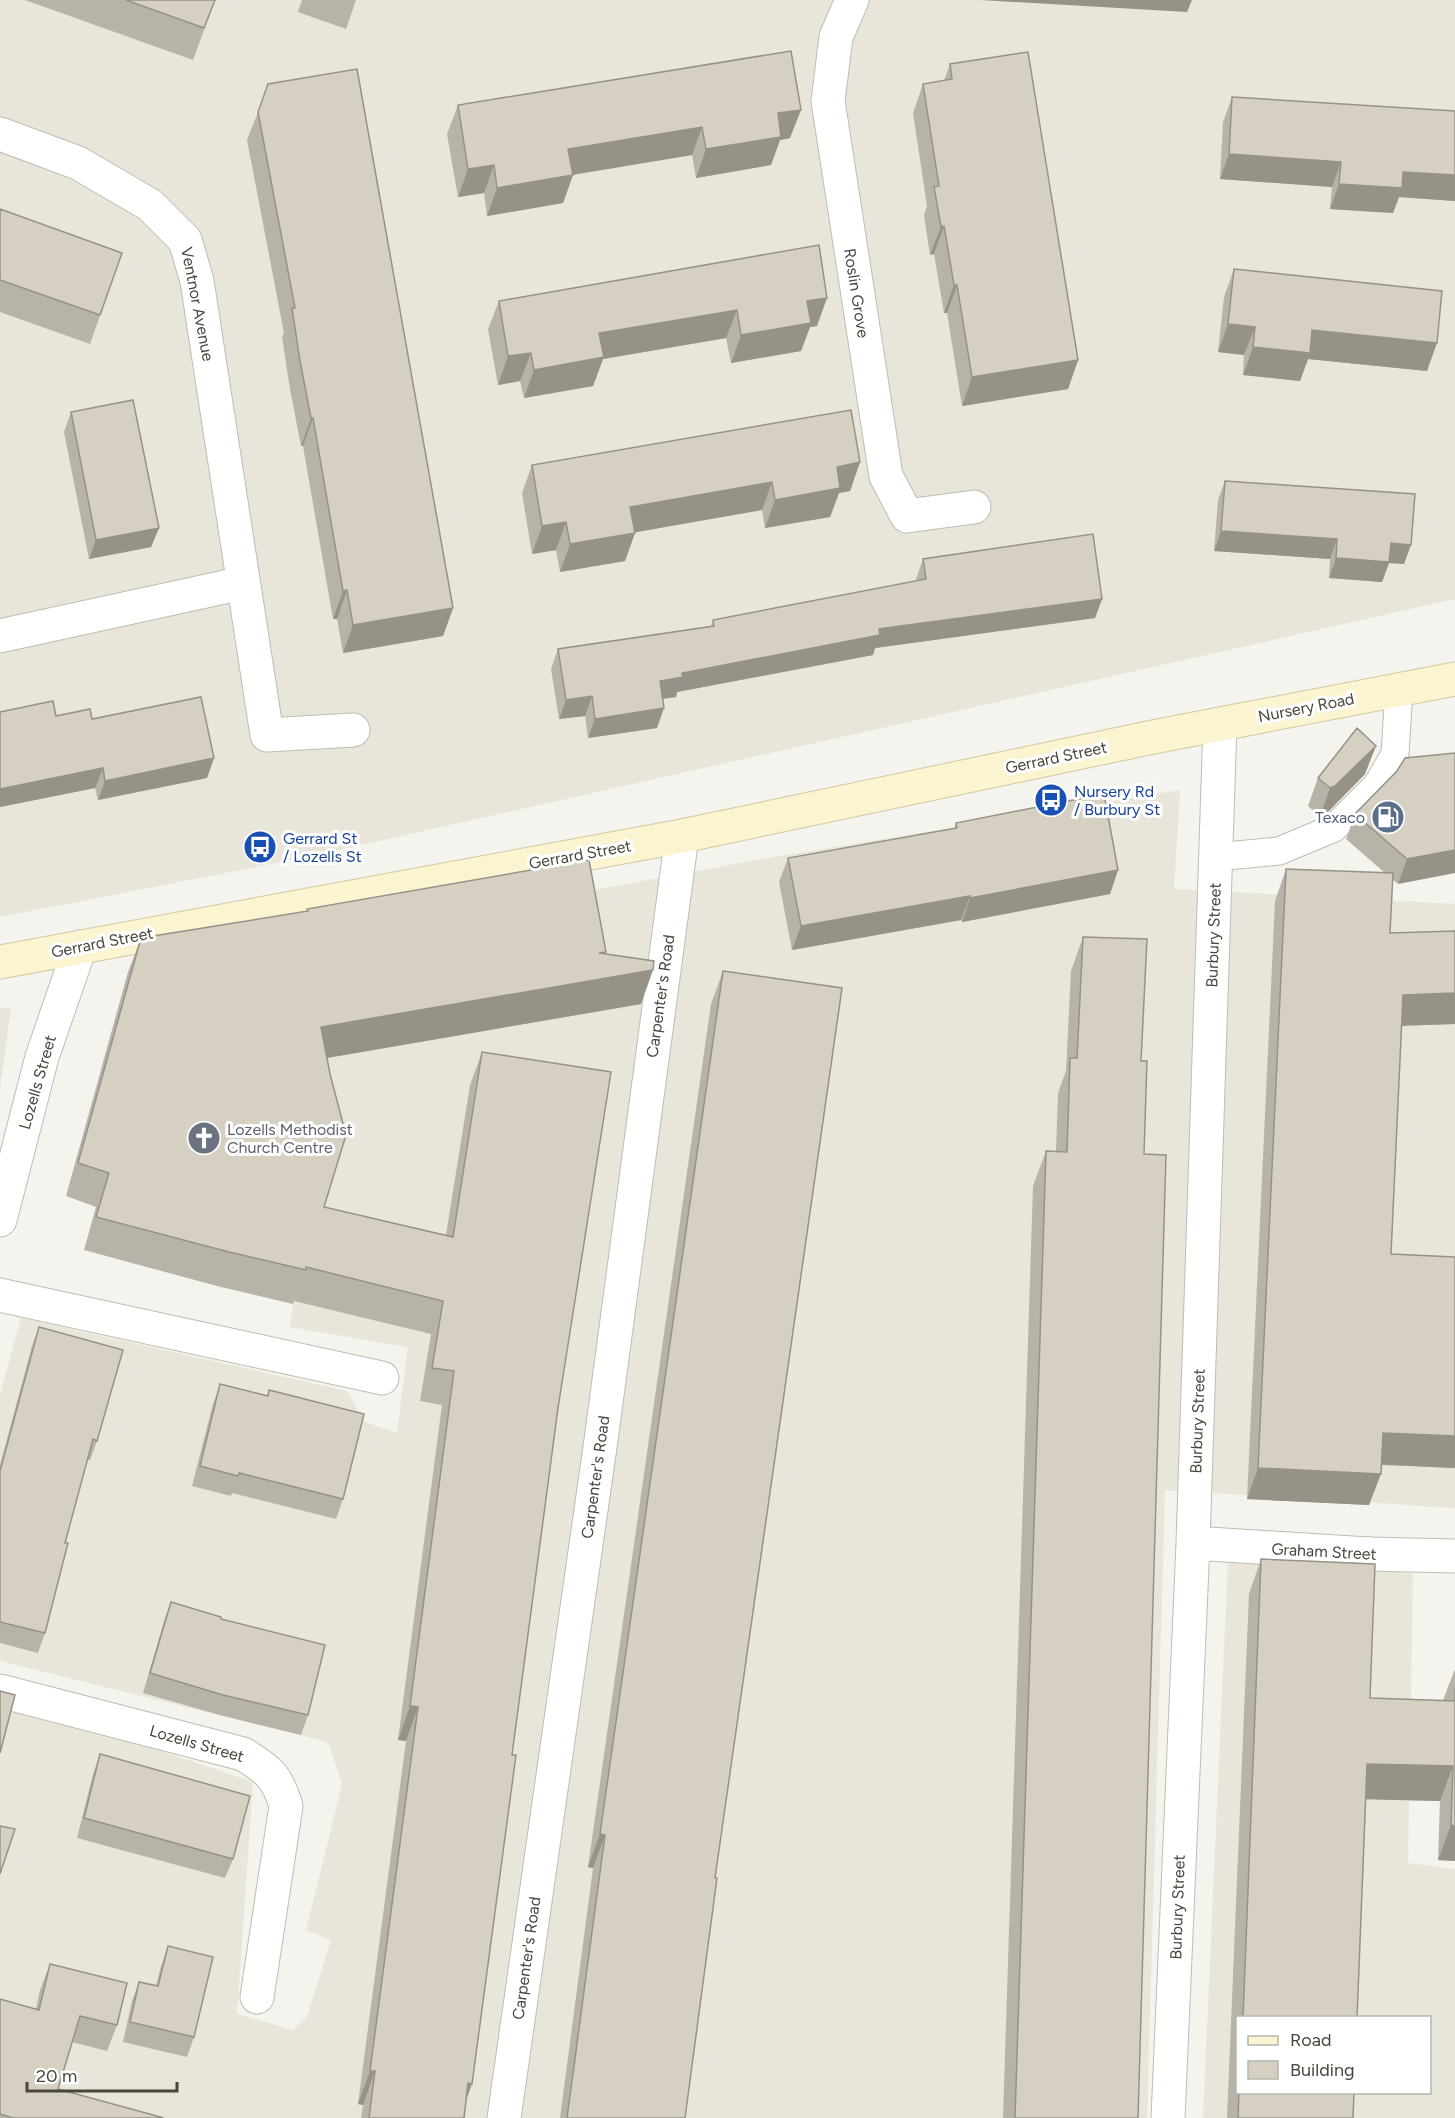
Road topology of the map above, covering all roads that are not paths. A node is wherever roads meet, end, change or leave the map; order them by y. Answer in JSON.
{"nodes":[{"id":1,"x":852,"y":0,"type":"edge"},
{"id":2,"x":0,"y":134,"type":"edge"},
{"id":3,"x":974,"y":507,"type":"dead end"},
{"id":4,"x":243,"y":583,"type":"junction"},
{"id":5,"x":0,"y":636,"type":"edge"},
{"id":6,"x":1455,"y":679,"type":"edge"},
{"id":7,"x":1399,"y":689,"type":"junction"},
{"id":8,"x":1220,"y":724,"type":"junction"},
{"id":9,"x":353,"y":730,"type":"dead end"},
{"id":10,"x":1158,"y":736,"type":"joint"},
{"id":11,"x":682,"y":836,"type":"junction"},
{"id":12,"x":1216,"y":856,"type":"junction"},
{"id":13,"x":80,"y":947,"type":"junction"},
{"id":14,"x":0,"y":962,"type":"edge"},
{"id":15,"x":0,"y":1220,"type":"edge"},
{"id":16,"x":0,"y":1295,"type":"edge"},
{"id":17,"x":382,"y":1378,"type":"dead end"},
{"id":18,"x":1193,"y":1543,"type":"junction"},
{"id":19,"x":1455,"y":1556,"type":"edge"},
{"id":20,"x":0,"y":1691,"type":"edge"},
{"id":21,"x":257,"y":1997,"type":"dead end"},
{"id":22,"x":504,"y":2118,"type":"edge"},
{"id":23,"x":1168,"y":2118,"type":"edge"}],
"edges":[{"from":1,"to":3,"type":"street","name":"Roslin Grove"},
{"from":2,"to":4,"type":"street","name":"Ventnor Avenue"},
{"from":4,"to":5,"type":"street"},
{"from":4,"to":9,"type":"street","name":"Ventnor Avenue"},
{"from":6,"to":7,"type":"main road","name":"Nursery Road"},
{"from":7,"to":8,"type":"main road","name":"Nursery Road"},
{"from":7,"to":12,"type":"lane"},
{"from":8,"to":10,"type":"main road","name":"Nursery Road"},
{"from":8,"to":12,"type":"street","name":"Burbury Street"},
{"from":10,"to":11,"type":"main road","name":"Gerrard Street"},
{"from":11,"to":13,"type":"main road","name":"Gerrard Street"},
{"from":11,"to":22,"type":"street","name":"Carpenter's Road"},
{"from":12,"to":18,"type":"street","name":"Burbury Street"},
{"from":13,"to":14,"type":"main road","name":"Gerrard Street"},
{"from":13,"to":15,"type":"street","name":"Lozells Street"},
{"from":16,"to":17,"type":"street"},
{"from":18,"to":19,"type":"street","name":"Graham Street"},
{"from":18,"to":23,"type":"street","name":"Burbury Street"},
{"from":20,"to":21,"type":"street","name":"Lozells Street"}]}
